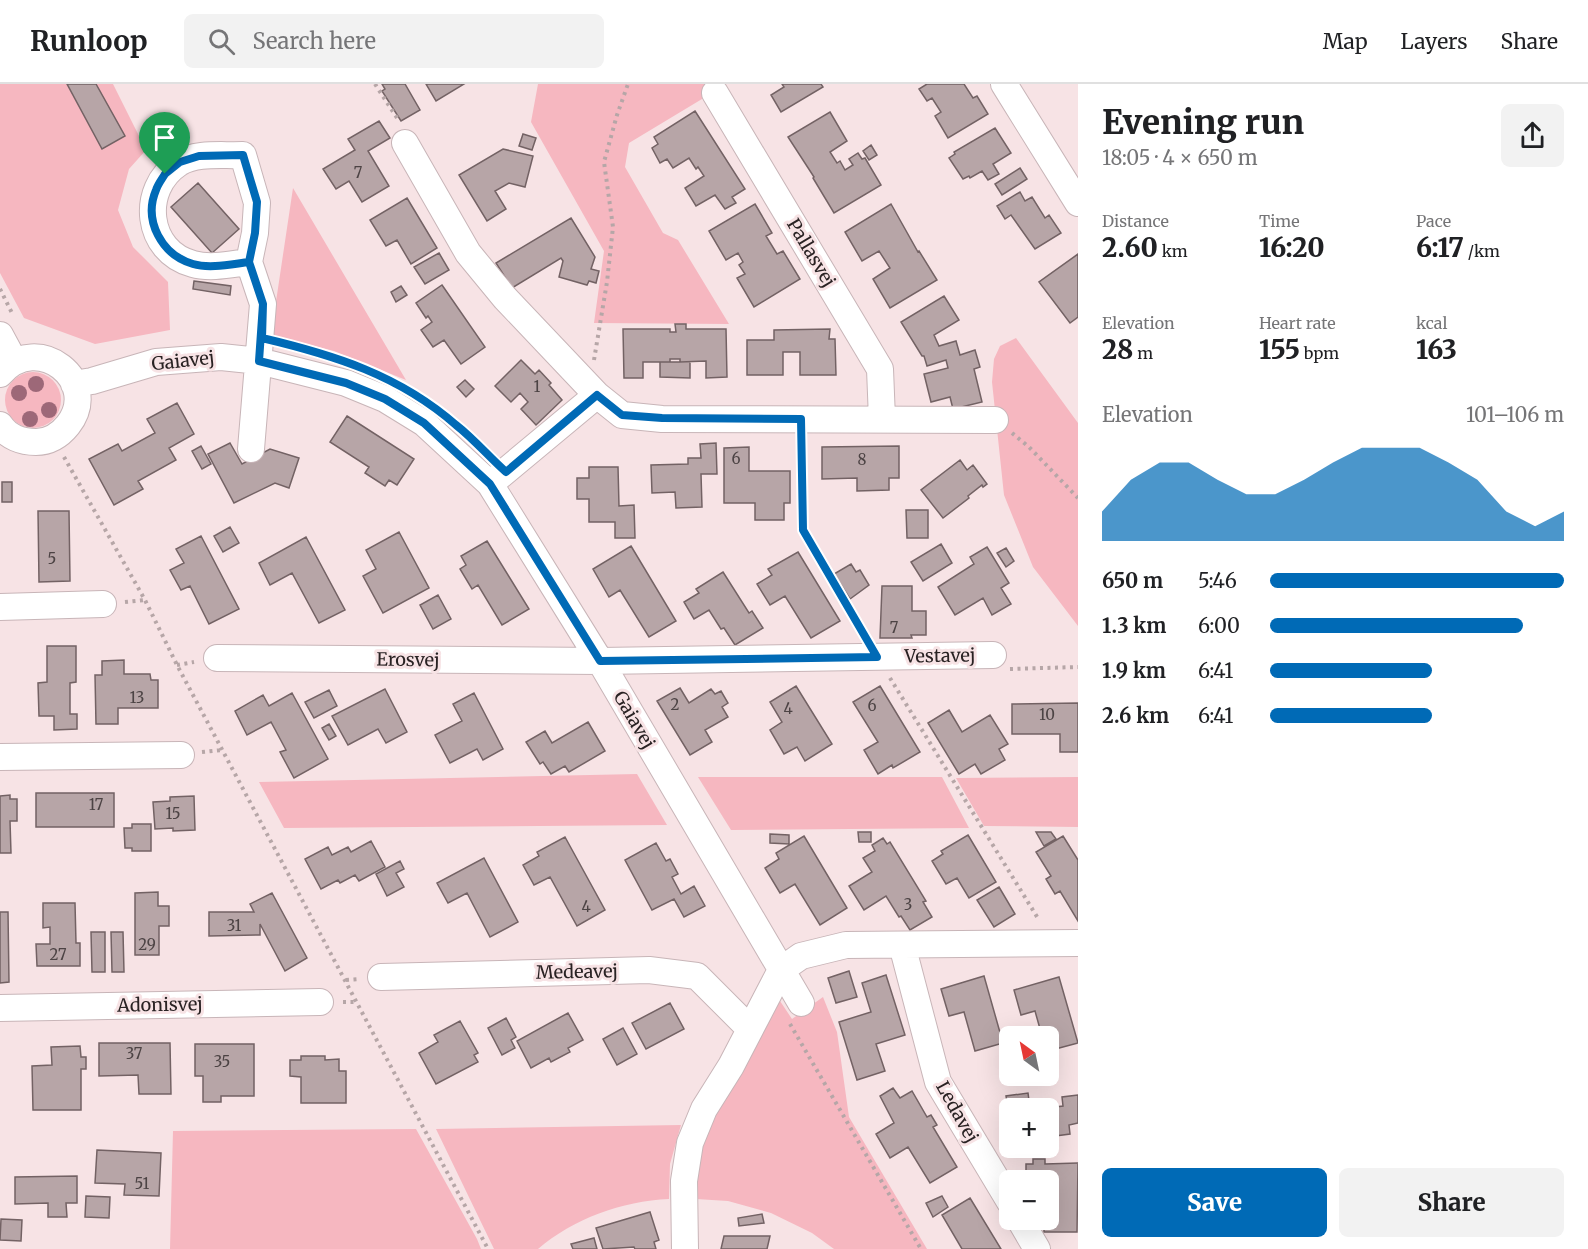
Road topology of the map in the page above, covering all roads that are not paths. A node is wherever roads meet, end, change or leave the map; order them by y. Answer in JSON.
{"nodes":[{"id":1,"x":1004,"y":84,"type":"edge"},
{"id":2,"x":715,"y":93,"type":"dead end"},
{"id":3,"x":405,"y":143,"type":"road end"},
{"id":4,"x":1078,"y":203,"type":"edge"},
{"id":5,"x":249,"y":262,"type":"junction"},
{"id":6,"x":8,"y":327,"type":"edge"},
{"id":7,"x":259,"y":361,"type":"junction"},
{"id":8,"x":7,"y":368,"type":"edge"},
{"id":9,"x":74,"y":384,"type":"junction"},
{"id":10,"x":593,"y":391,"type":"junction"},
{"id":11,"x":882,"y":419,"type":"junction"},
{"id":12,"x":995,"y":420,"type":"road end"},
{"id":13,"x":0,"y":425,"type":"edge"},
{"id":14,"x":251,"y":448,"type":"dead end"},
{"id":15,"x":490,"y":484,"type":"junction"},
{"id":16,"x":103,"y":604,"type":"dead end"},
{"id":17,"x":0,"y":607,"type":"edge"},
{"id":18,"x":993,"y":655,"type":"road end"},
{"id":19,"x":217,"y":658,"type":"dead end"},
{"id":20,"x":600,"y":661,"type":"junction"},
{"id":21,"x":181,"y":755,"type":"dead end"},
{"id":22,"x":0,"y":757,"type":"edge"},
{"id":23,"x":902,"y":945,"type":"junction"},
{"id":24,"x":1071,"y":948,"type":"edge"},
{"id":25,"x":781,"y":970,"type":"junction"},
{"id":26,"x":381,"y":976,"type":"dead end"},
{"id":27,"x":320,"y":1002,"type":"dead end"},
{"id":28,"x":801,"y":1003,"type":"road end"},
{"id":29,"x":0,"y":1008,"type":"edge"},
{"id":30,"x":750,"y":1029,"type":"junction"},
{"id":31,"x":999,"y":1185,"type":"edge"},
{"id":32,"x":1026,"y":1230,"type":"edge"},
{"id":33,"x":685,"y":1249,"type":"edge"},
{"id":34,"x":1037,"y":1249,"type":"edge"}],
"edges":[{"from":1,"to":4,"type":"street"},
{"from":2,"to":11,"type":"street","name":"Pallasvej"},
{"from":3,"to":10,"type":"street"},
{"from":5,"to":5,"type":"street"},
{"from":5,"to":7,"type":"street"},
{"from":6,"to":8,"type":"street"},
{"from":7,"to":9,"type":"street","name":"Gaiavej"},
{"from":7,"to":14,"type":"street"},
{"from":7,"to":15,"type":"street","name":"Gaiavej"},
{"from":8,"to":9,"type":"street"},
{"from":9,"to":13,"type":"street"},
{"from":10,"to":11,"type":"street"},
{"from":10,"to":15,"type":"street"},
{"from":11,"to":12,"type":"street"},
{"from":15,"to":20,"type":"street","name":"Gaiavej"},
{"from":16,"to":17,"type":"street"},
{"from":18,"to":20,"type":"street","name":"Vestavej"},
{"from":19,"to":20,"type":"street","name":"Erosvej"},
{"from":20,"to":25,"type":"street","name":"Gaiavej"},
{"from":21,"to":22,"type":"street"},
{"from":23,"to":24,"type":"street"},
{"from":23,"to":25,"type":"street"},
{"from":23,"to":31,"type":"street","name":"Ledavej"},
{"from":25,"to":28,"type":"street","name":"Gaiavej"},
{"from":25,"to":30,"type":"street"},
{"from":26,"to":30,"type":"street","name":"Medeavej"},
{"from":27,"to":29,"type":"street","name":"Adonisvej"},
{"from":30,"to":33,"type":"street"},
{"from":32,"to":34,"type":"street"}]}
